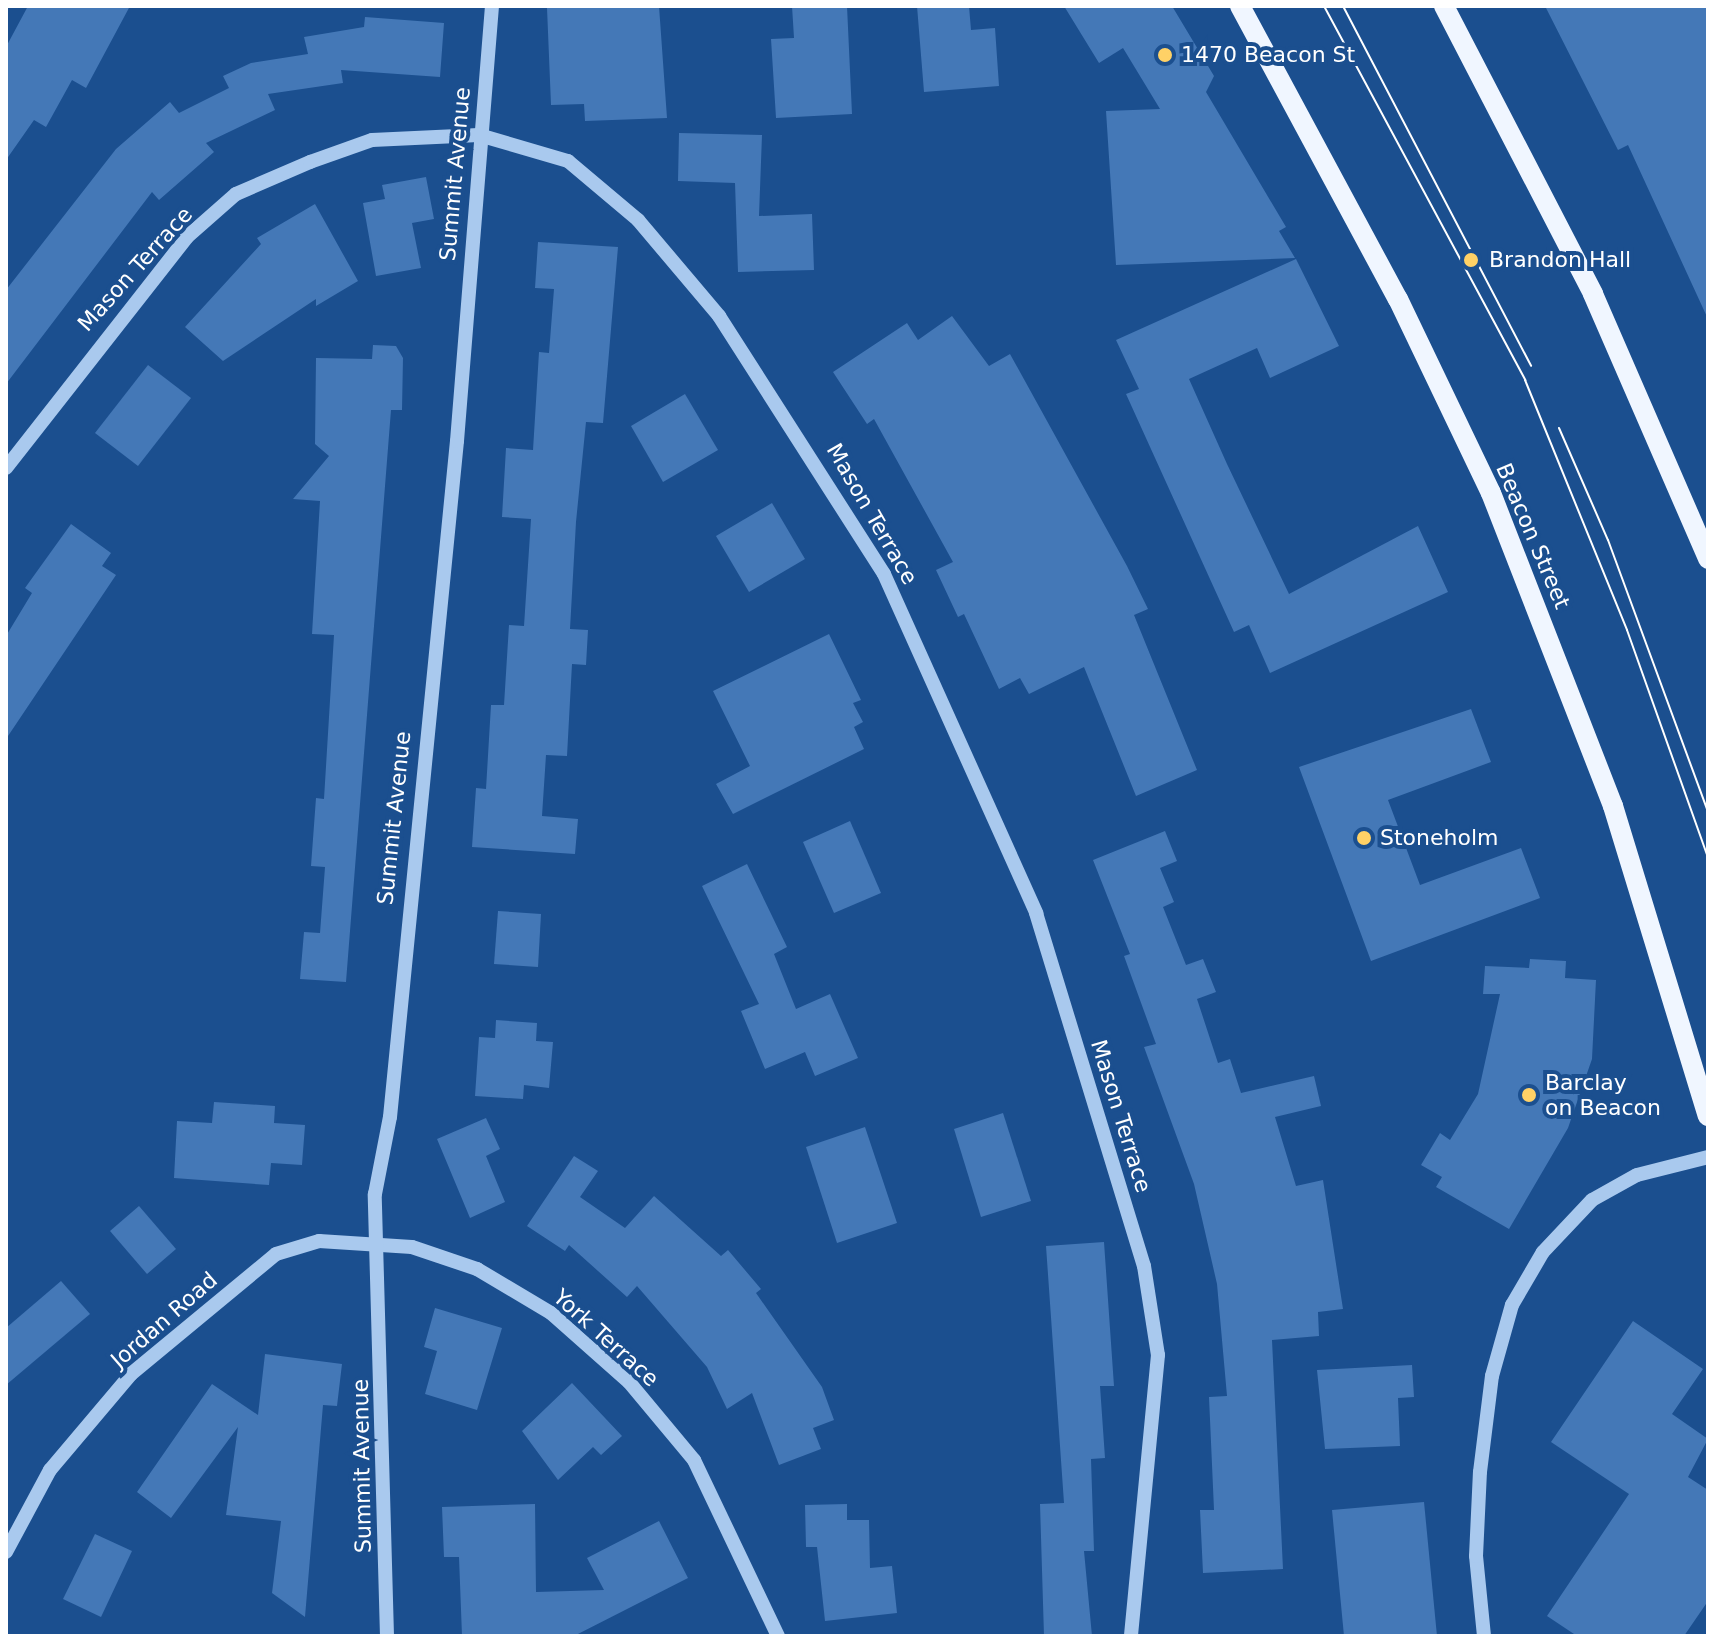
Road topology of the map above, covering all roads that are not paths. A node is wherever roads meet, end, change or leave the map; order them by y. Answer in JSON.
{"nodes":[{"id":1,"x":492,"y":6,"type":"edge"},
{"id":2,"x":1240,"y":6,"type":"edge"},
{"id":3,"x":1444,"y":6,"type":"edge"},
{"id":4,"x":479,"y":135,"type":"junction"},
{"id":5,"x":6,"y":468,"type":"edge"},
{"id":6,"x":1708,"y":559,"type":"edge"},
{"id":7,"x":1708,"y":1116,"type":"edge"},
{"id":8,"x":1708,"y":1157,"type":"edge"},
{"id":9,"x":377,"y":1243,"type":"junction"},
{"id":10,"x":6,"y":1552,"type":"edge"},
{"id":11,"x":387,"y":1636,"type":"edge"},
{"id":12,"x":778,"y":1636,"type":"edge"},
{"id":13,"x":1131,"y":1636,"type":"edge"},
{"id":14,"x":1484,"y":1636,"type":"edge"}],
"edges":[{"from":1,"to":4,"type":"street","name":"Summit Avenue"},
{"from":2,"to":7,"type":"main road","name":"Beacon Street"},
{"from":3,"to":6,"type":"main road"},
{"from":4,"to":5,"type":"street","name":"Mason Terrace"},
{"from":4,"to":9,"type":"street","name":"Summit Avenue"},
{"from":4,"to":13,"type":"street","name":"Mason Terrace"},
{"from":8,"to":14,"type":"street"},
{"from":9,"to":10,"type":"street","name":"Jordan Road"},
{"from":9,"to":11,"type":"street","name":"Summit Avenue"},
{"from":9,"to":12,"type":"street","name":"York Terrace"}]}
